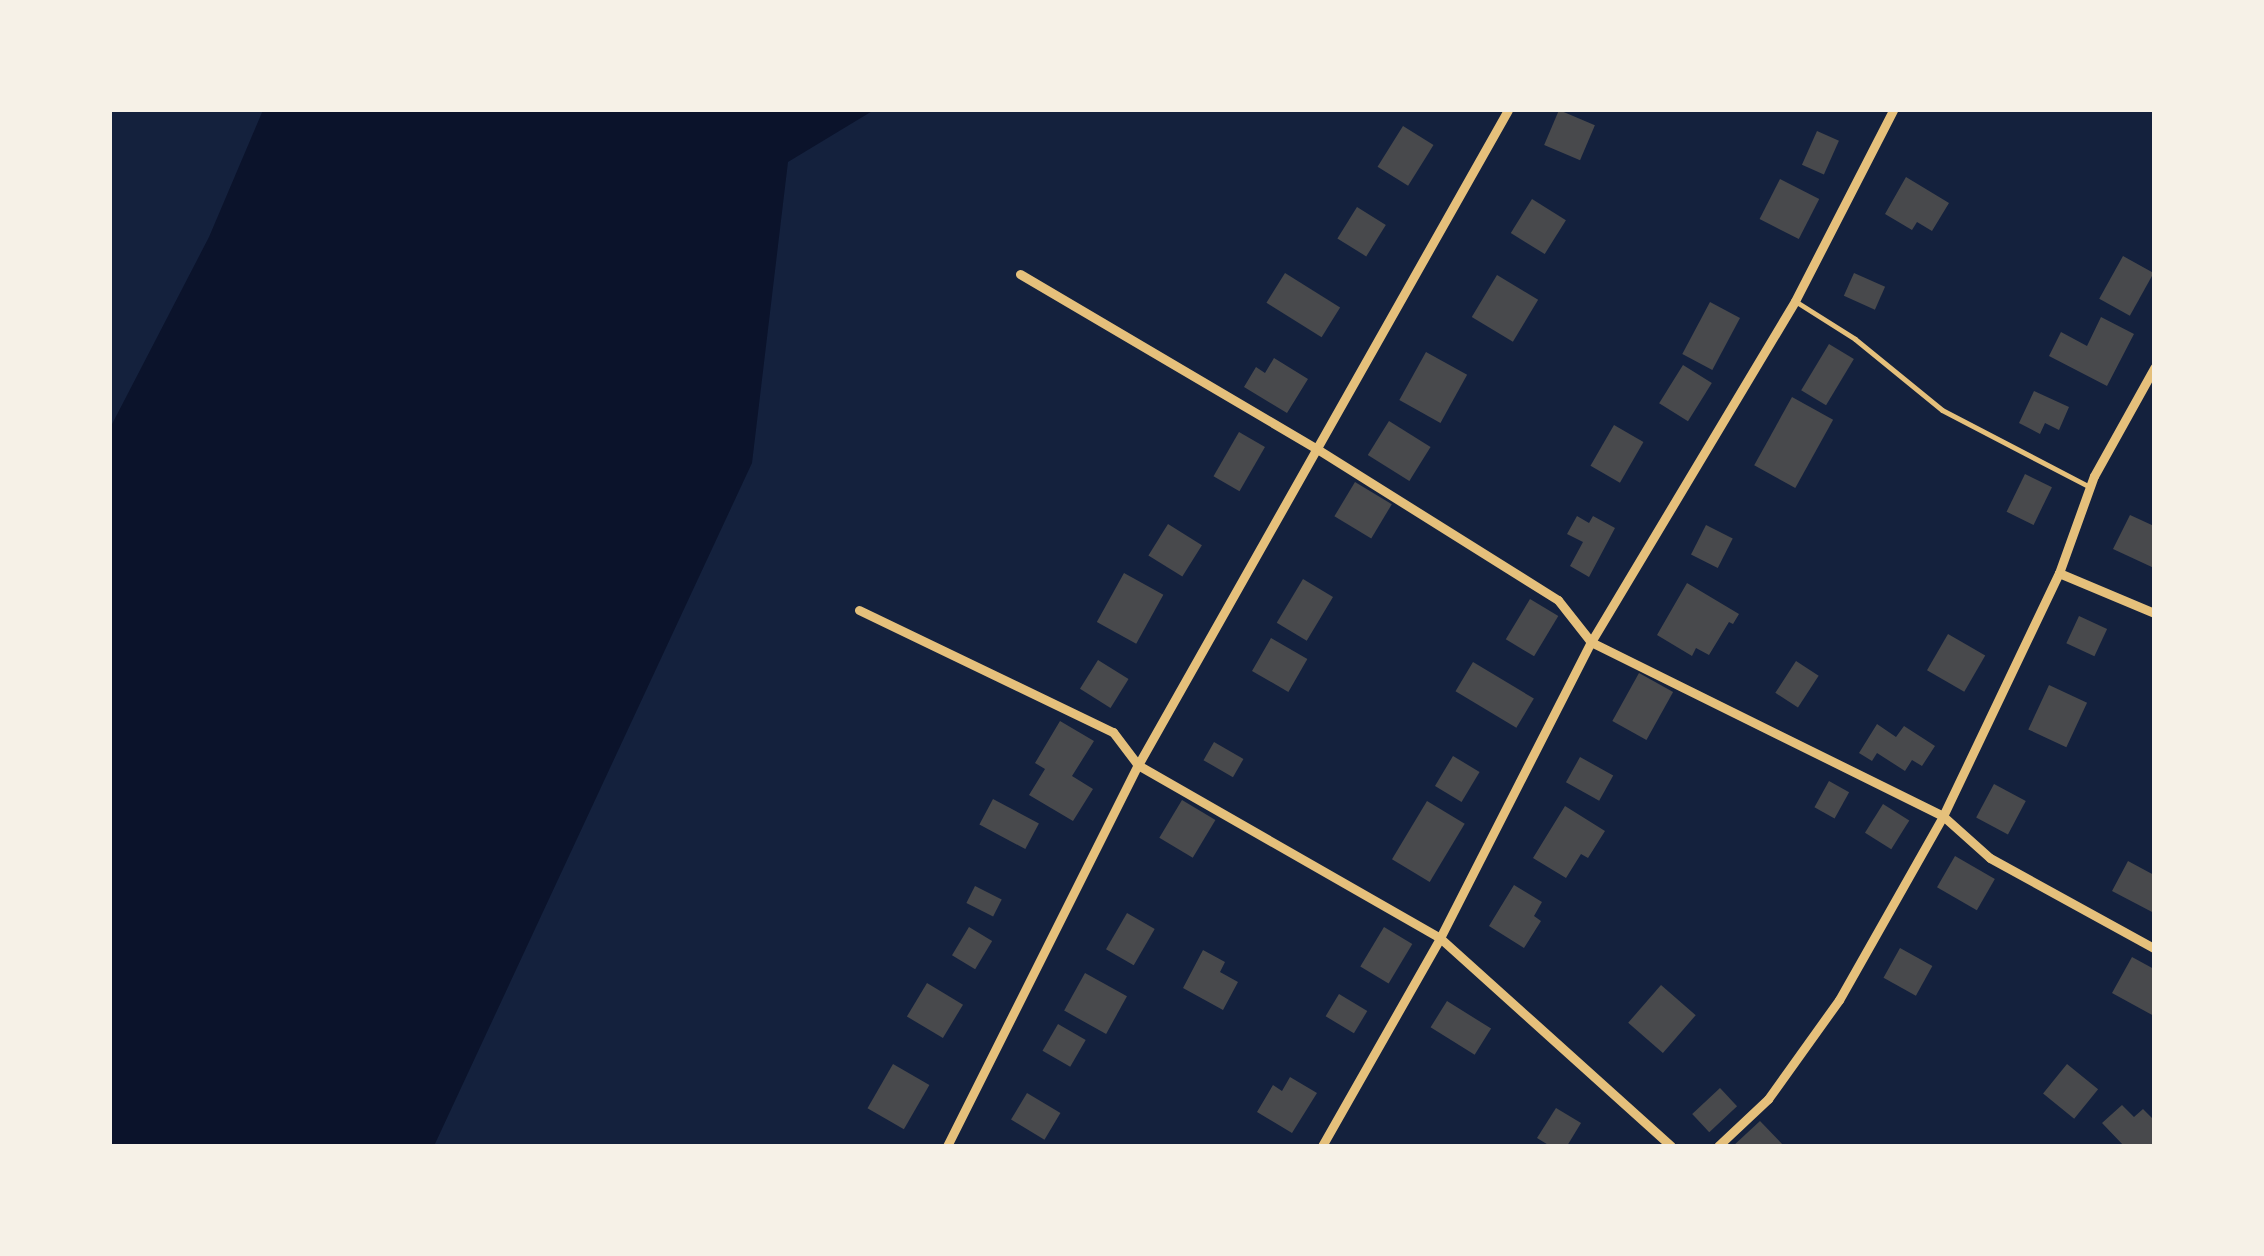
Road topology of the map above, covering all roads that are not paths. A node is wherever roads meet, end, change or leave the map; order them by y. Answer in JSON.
{"nodes":[{"id":1,"x":1508,"y":110,"type":"edge"},
{"id":2,"x":1893,"y":110,"type":"edge"},
{"id":3,"x":1020,"y":274,"type":"dead end"},
{"id":4,"x":1795,"y":302,"type":"junction"},
{"id":5,"x":2154,"y":368,"type":"edge"},
{"id":6,"x":1314,"y":447,"type":"junction"},
{"id":7,"x":2090,"y":487,"type":"junction"},
{"id":8,"x":2059,"y":573,"type":"junction"},
{"id":9,"x":859,"y":610,"type":"dead end"},
{"id":10,"x":2154,"y":614,"type":"edge"},
{"id":11,"x":1592,"y":642,"type":"junction"},
{"id":12,"x":1138,"y":765,"type":"junction"},
{"id":13,"x":1943,"y":816,"type":"junction"},
{"id":14,"x":1440,"y":938,"type":"junction"},
{"id":15,"x":2154,"y":948,"type":"edge"},
{"id":16,"x":947,"y":1146,"type":"edge"},
{"id":17,"x":1322,"y":1146,"type":"edge"},
{"id":18,"x":1671,"y":1146,"type":"edge"},
{"id":19,"x":1718,"y":1146,"type":"edge"}],
"edges":[{"from":1,"to":6,"type":"street"},
{"from":2,"to":4,"type":"street"},
{"from":3,"to":6,"type":"street"},
{"from":4,"to":7,"type":"lane"},
{"from":4,"to":11,"type":"street"},
{"from":5,"to":7,"type":"street"},
{"from":6,"to":11,"type":"street"},
{"from":6,"to":12,"type":"street"},
{"from":7,"to":8,"type":"street"},
{"from":8,"to":10,"type":"street"},
{"from":8,"to":13,"type":"street"},
{"from":9,"to":12,"type":"street"},
{"from":11,"to":13,"type":"street"},
{"from":11,"to":14,"type":"street"},
{"from":12,"to":14,"type":"street"},
{"from":12,"to":16,"type":"street"},
{"from":13,"to":15,"type":"street"},
{"from":13,"to":19,"type":"street"},
{"from":14,"to":17,"type":"street"},
{"from":14,"to":18,"type":"street"}]}
